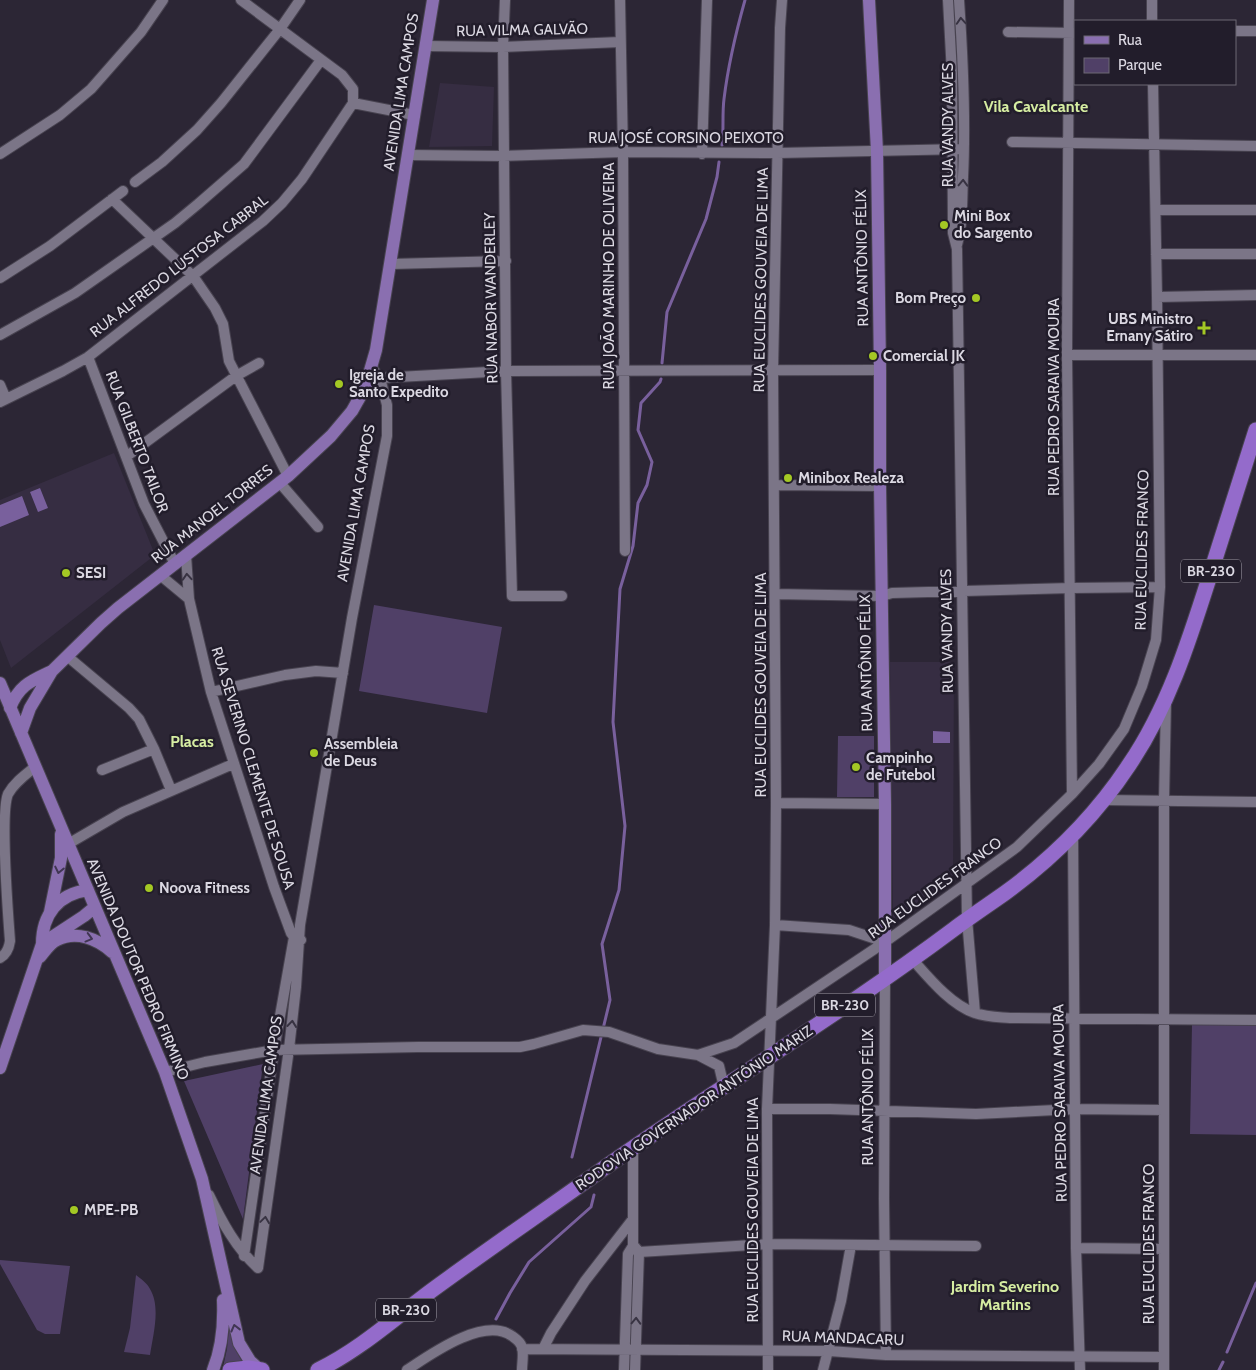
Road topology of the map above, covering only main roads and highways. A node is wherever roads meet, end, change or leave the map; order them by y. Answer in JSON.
{"nodes":[{"id":1,"x":432,"y":0,"type":"edge"},
{"id":2,"x":869,"y":0,"type":"edge"},
{"id":3,"x":372,"y":368,"type":"joint"},
{"id":4,"x":1256,"y":430,"type":"edge"},
{"id":5,"x":52,"y":671,"type":"junction"},
{"id":6,"x":0,"y":677,"type":"edge"},
{"id":7,"x":30,"y":681,"type":"junction"},
{"id":8,"x":0,"y":683,"type":"edge"},
{"id":9,"x":32,"y":704,"type":"junction"},
{"id":10,"x":5,"y":710,"type":"edge"},
{"id":11,"x":21,"y":733,"type":"junction"},
{"id":12,"x":60,"y":827,"type":"junction"},
{"id":13,"x":88,"y":890,"type":"junction"},
{"id":14,"x":95,"y":907,"type":"junction"},
{"id":15,"x":50,"y":912,"type":"junction"},
{"id":16,"x":42,"y":944,"type":"junction"},
{"id":17,"x":114,"y":954,"type":"junction"},
{"id":18,"x":36,"y":963,"type":"junction"},
{"id":19,"x":885,"y":978,"type":"junction"},
{"id":20,"x":0,"y":1068,"type":"edge"},
{"id":21,"x":223,"y":1275,"type":"junction"},
{"id":22,"x":334,"y":1365,"type":"edge"},
{"id":23,"x":213,"y":1370,"type":"edge"},
{"id":24,"x":230,"y":1370,"type":"edge"},
{"id":25,"x":261,"y":1370,"type":"edge"},
{"id":26,"x":318,"y":1370,"type":"edge"}],
"edges":[{"from":1,"to":3,"type":"main road","name":"AVENIDA LIMA CAMPOS"},
{"from":2,"to":19,"type":"main road","name":"RUA ANTÔNIO FÉLIX"},
{"from":3,"to":5,"type":"main road","name":"RUA MANOEL TORRES"},
{"from":4,"to":19,"type":"highway","name":"RODOVIA GOVERNADOR ANTÔNIO MARIZ","number":"BR-230"},
{"from":5,"to":7,"type":"main road","name":"RUA MANOEL TORRES"},
{"from":5,"to":9,"type":"main road","name":"RUA MANOEL TORRES"},
{"from":6,"to":7,"type":"main road"},
{"from":7,"to":10,"type":"main road","name":"RUA MANOEL TORRES"},
{"from":8,"to":10,"type":"main road","name":"AVENIDA DOUTOR PEDRO FIRMINO"},
{"from":9,"to":10,"type":"main road"},
{"from":9,"to":11,"type":"main road","name":"RUA MANOEL TORRES"},
{"from":10,"to":11,"type":"main road","name":"AVENIDA DOUTOR PEDRO FIRMINO"},
{"from":11,"to":12,"type":"main road","name":"AVENIDA DOUTOR PEDRO FIRMINO"},
{"from":12,"to":13,"type":"main road","name":"AVENIDA DOUTOR PEDRO FIRMINO"},
{"from":12,"to":15,"type":"main road","one_way":true},
{"from":13,"to":14,"type":"main road","name":"AVENIDA DOUTOR PEDRO FIRMINO"},
{"from":13,"to":15,"type":"main road"},
{"from":14,"to":16,"type":"main road"},
{"from":14,"to":17,"type":"main road","name":"AVENIDA DOUTOR PEDRO FIRMINO"},
{"from":15,"to":16,"type":"main road"},
{"from":16,"to":18,"type":"main road"},
{"from":18,"to":17,"type":"main road","one_way":true},
{"from":17,"to":21,"type":"main road","name":"AVENIDA DOUTOR PEDRO FIRMINO"},
{"from":18,"to":20,"type":"main road"},
{"from":19,"to":22,"type":"highway","name":"RODOVIA GOVERNADOR ANTÔNIO MARIZ","number":"BR-230"},
{"from":21,"to":23,"type":"main road","name":"AVENIDA DOUTOR PEDRO FIRMINO"},
{"from":25,"to":21,"type":"main road","name":"AVENIDA DOUTOR PEDRO FIRMINO","one_way":true},
{"from":22,"to":26,"type":"highway","name":"RODOVIA GOVERNADOR ANTÔNIO MARIZ","number":"BR-230"},
{"from":24,"to":25,"type":"highway"}]}
